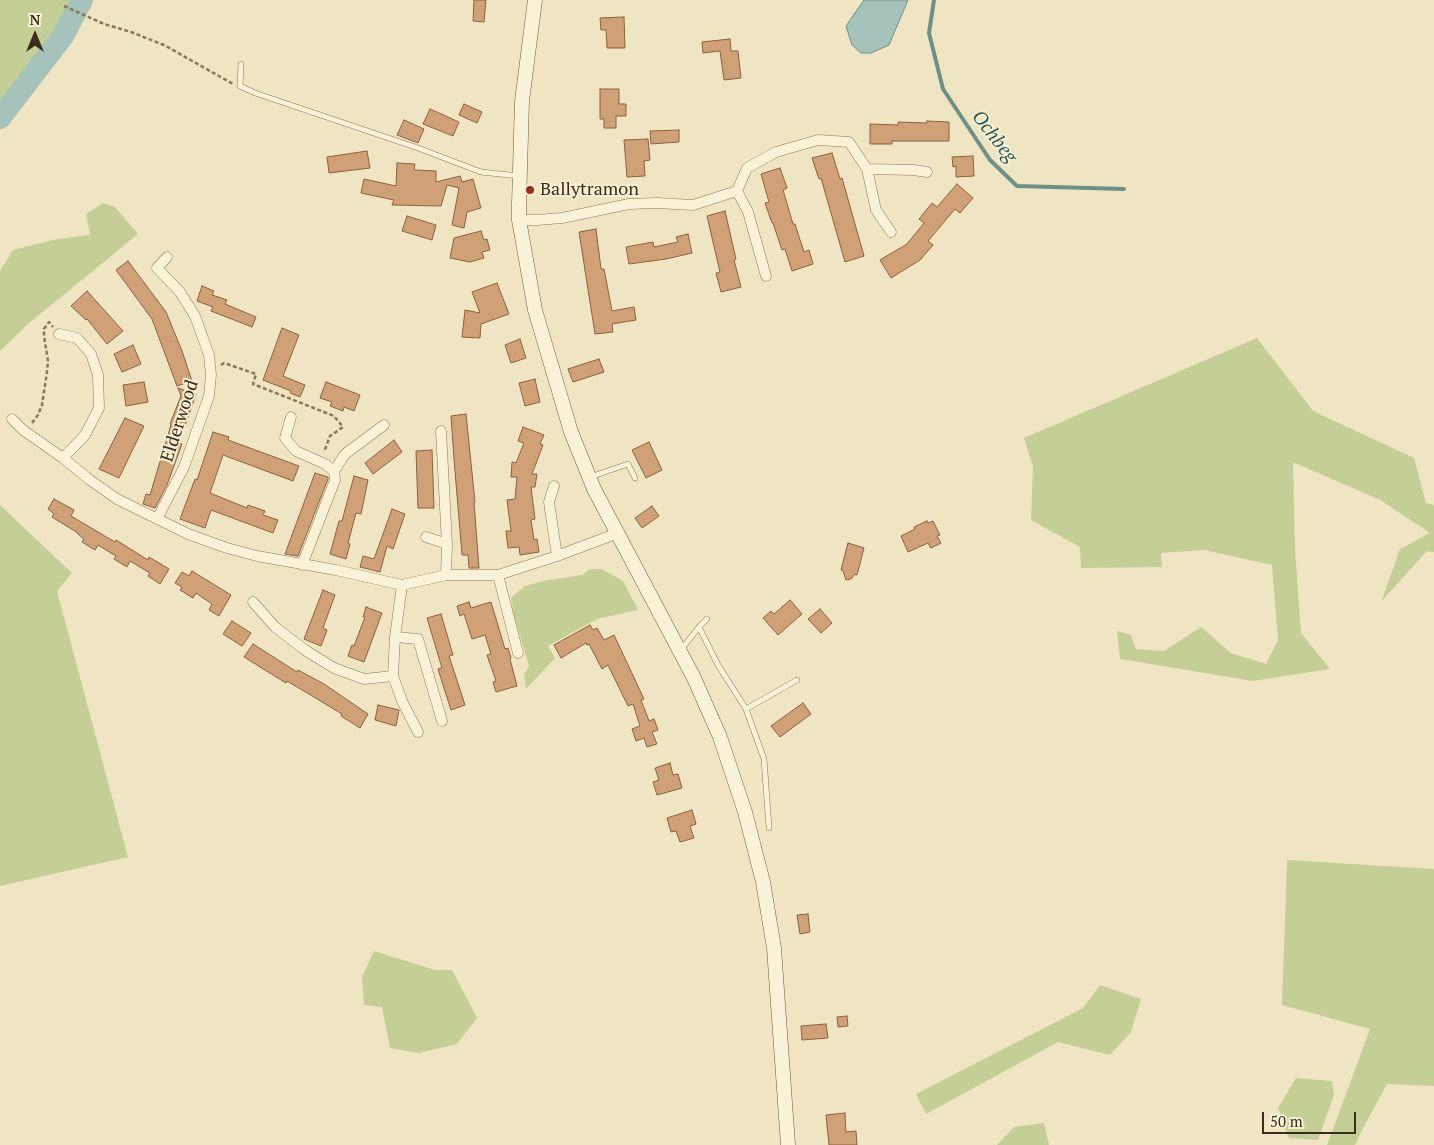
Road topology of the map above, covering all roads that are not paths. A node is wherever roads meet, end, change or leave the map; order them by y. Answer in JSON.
{"nodes":[{"id":1,"x":535,"y":0,"type":"edge"},
{"id":2,"x":241,"y":64,"type":"dead end"},
{"id":3,"x":867,"y":169,"type":"junction"},
{"id":4,"x":927,"y":172,"type":"dead end"},
{"id":5,"x":519,"y":176,"type":"junction"},
{"id":6,"x":737,"y":191,"type":"junction"},
{"id":7,"x":519,"y":220,"type":"junction"},
{"id":8,"x":891,"y":232,"type":"dead end"},
{"id":9,"x":167,"y":257,"type":"dead end"},
{"id":10,"x":766,"y":276,"type":"dead end"},
{"id":11,"x":59,"y":334,"type":"road end"},
{"id":12,"x":291,"y":417,"type":"dead end"},
{"id":13,"x":12,"y":419,"type":"dead end"},
{"id":14,"x":384,"y":425,"type":"dead end"},
{"id":15,"x":442,"y":432,"type":"dead end"},
{"id":16,"x":63,"y":458,"type":"junction"},
{"id":17,"x":334,"y":472,"type":"junction"},
{"id":18,"x":589,"y":478,"type":"junction"},
{"id":19,"x":635,"y":478,"type":"dead end"},
{"id":20,"x":554,"y":486,"type":"dead end"},
{"id":21,"x":157,"y":518,"type":"junction"},
{"id":22,"x":618,"y":533,"type":"junction"},
{"id":23,"x":426,"y":537,"type":"dead end"},
{"id":24,"x":447,"y":544,"type":"junction"},
{"id":25,"x":557,"y":556,"type":"junction"},
{"id":26,"x":302,"y":565,"type":"junction"},
{"id":27,"x":446,"y":575,"type":"junction"},
{"id":28,"x":498,"y":575,"type":"junction"},
{"id":29,"x":402,"y":585,"type":"junction"},
{"id":30,"x":253,"y":602,"type":"dead end"},
{"id":31,"x":707,"y":619,"type":"dead end"},
{"id":32,"x":699,"y":627,"type":"junction"},
{"id":33,"x":395,"y":637,"type":"junction"},
{"id":34,"x":680,"y":651,"type":"junction"},
{"id":35,"x":518,"y":653,"type":"dead end"},
{"id":36,"x":393,"y":676,"type":"junction"},
{"id":37,"x":797,"y":680,"type":"dead end"},
{"id":38,"x":746,"y":709,"type":"junction"},
{"id":39,"x":442,"y":721,"type":"dead end"},
{"id":40,"x":418,"y":732,"type":"dead end"},
{"id":41,"x":769,"y":828,"type":"dead end"},
{"id":42,"x":788,"y":1145,"type":"edge"}],
"edges":[{"from":1,"to":5,"type":"main road"},
{"from":2,"to":5,"type":"lane"},
{"from":3,"to":4,"type":"street"},
{"from":3,"to":6,"type":"street"},
{"from":3,"to":8,"type":"street"},
{"from":5,"to":7,"type":"main road"},
{"from":6,"to":7,"type":"street"},
{"from":6,"to":10,"type":"street"},
{"from":7,"to":18,"type":"main road"},
{"from":9,"to":21,"type":"street","name":"Elderwood"},
{"from":11,"to":16,"type":"street"},
{"from":12,"to":17,"type":"street"},
{"from":13,"to":16,"type":"street"},
{"from":14,"to":17,"type":"street"},
{"from":15,"to":24,"type":"street"},
{"from":16,"to":21,"type":"street"},
{"from":17,"to":26,"type":"street"},
{"from":18,"to":19,"type":"lane"},
{"from":18,"to":22,"type":"main road"},
{"from":20,"to":25,"type":"street"},
{"from":21,"to":26,"type":"street"},
{"from":22,"to":25,"type":"street"},
{"from":22,"to":34,"type":"main road"},
{"from":23,"to":24,"type":"street"},
{"from":24,"to":27,"type":"street"},
{"from":25,"to":28,"type":"street"},
{"from":26,"to":29,"type":"street"},
{"from":27,"to":28,"type":"street"},
{"from":27,"to":29,"type":"street"},
{"from":28,"to":35,"type":"street"},
{"from":29,"to":33,"type":"street"},
{"from":30,"to":36,"type":"street"},
{"from":31,"to":32,"type":"lane"},
{"from":32,"to":34,"type":"lane"},
{"from":32,"to":38,"type":"lane"},
{"from":33,"to":36,"type":"street"},
{"from":33,"to":39,"type":"street"},
{"from":34,"to":42,"type":"main road"},
{"from":36,"to":40,"type":"street"},
{"from":37,"to":38,"type":"lane"},
{"from":38,"to":41,"type":"lane"}]}
